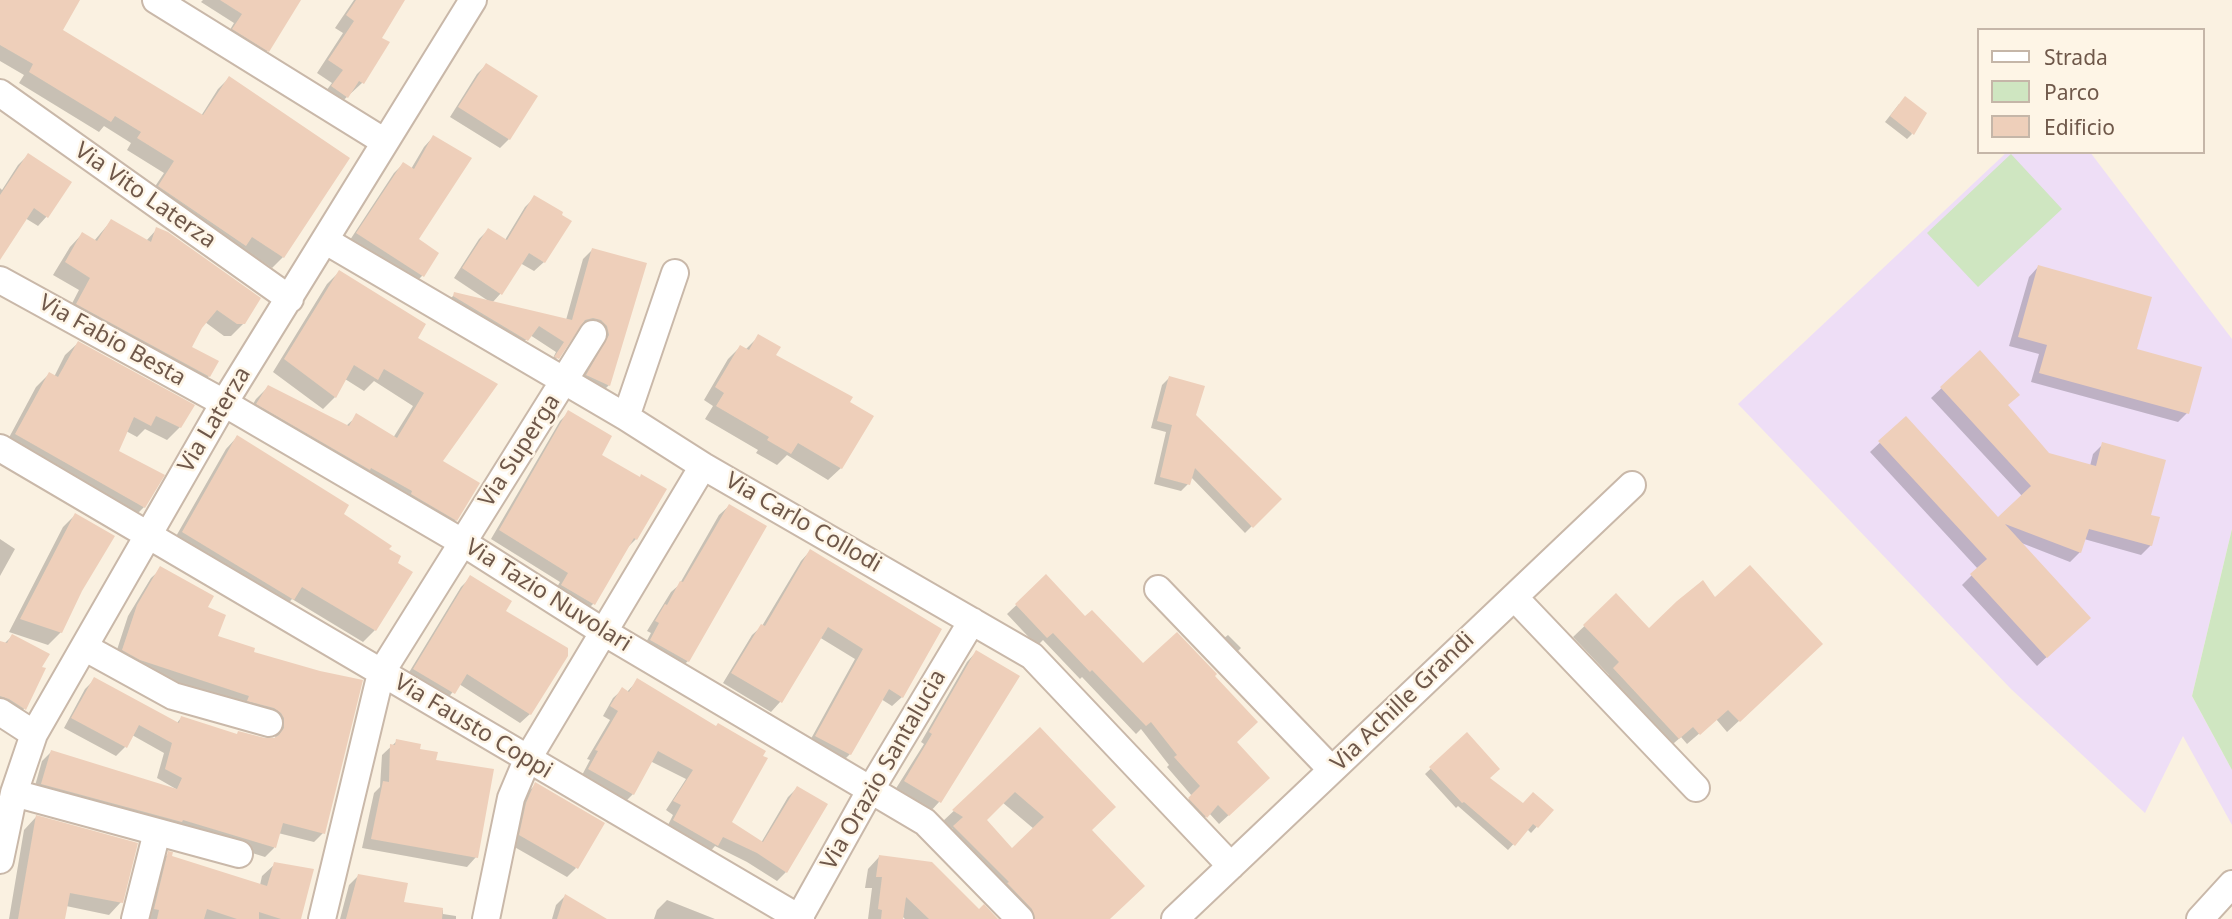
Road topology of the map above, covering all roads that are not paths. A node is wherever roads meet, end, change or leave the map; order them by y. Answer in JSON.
{"nodes":[{"id":1,"x":156,"y":0,"type":"edge"},
{"id":2,"x":473,"y":0,"type":"edge"},
{"id":3,"x":0,"y":93,"type":"edge"},
{"id":4,"x":384,"y":142,"type":"junction"},
{"id":5,"x":326,"y":241,"type":"junction"},
{"id":6,"x":675,"y":273,"type":"dead end"},
{"id":7,"x":0,"y":279,"type":"edge"},
{"id":8,"x":290,"y":299,"type":"junction"},
{"id":9,"x":593,"y":334,"type":"dead end"},
{"id":10,"x":564,"y":383,"type":"junction"},
{"id":11,"x":224,"y":403,"type":"junction"},
{"id":12,"x":626,"y":417,"type":"junction"},
{"id":13,"x":0,"y":448,"type":"edge"},
{"id":14,"x":703,"y":466,"type":"junction"},
{"id":15,"x":1632,"y":485,"type":"dead end"},
{"id":16,"x":148,"y":536,"type":"junction"},
{"id":17,"x":462,"y":542,"type":"junction"},
{"id":18,"x":1158,"y":589,"type":"dead end"},
{"id":19,"x":1514,"y":597,"type":"junction"},
{"id":20,"x":972,"y":621,"type":"junction"},
{"id":21,"x":602,"y":631,"type":"junction"},
{"id":22,"x":84,"y":646,"type":"junction"},
{"id":23,"x":382,"y":673,"type":"junction"},
{"id":24,"x":0,"y":712,"type":"edge"},
{"id":25,"x":269,"y":723,"type":"dead end"},
{"id":26,"x":34,"y":734,"type":"junction"},
{"id":27,"x":527,"y":760,"type":"junction"},
{"id":28,"x":1332,"y":770,"type":"junction"},
{"id":29,"x":1696,"y":788,"type":"dead end"},
{"id":30,"x":871,"y":789,"type":"junction"},
{"id":31,"x":14,"y":793,"type":"junction"},
{"id":32,"x":157,"y":832,"type":"junction"},
{"id":33,"x":239,"y":854,"type":"dead end"},
{"id":34,"x":0,"y":860,"type":"edge"},
{"id":35,"x":1230,"y":866,"type":"junction"},
{"id":36,"x":2229,"y":890,"type":"edge"},
{"id":37,"x":800,"y":918,"type":"edge"},
{"id":38,"x":135,"y":919,"type":"edge"},
{"id":39,"x":322,"y":919,"type":"edge"},
{"id":40,"x":486,"y":919,"type":"edge"},
{"id":41,"x":1020,"y":919,"type":"edge"},
{"id":42,"x":1175,"y":919,"type":"edge"},
{"id":43,"x":2200,"y":919,"type":"edge"}],
"edges":[{"from":1,"to":4,"type":"street"},
{"from":2,"to":4,"type":"street","name":"Via Laterza"},
{"from":3,"to":8,"type":"street","name":"Via Vito Laterza"},
{"from":4,"to":5,"type":"street","name":"Via Laterza"},
{"from":5,"to":8,"type":"street","name":"Via Laterza"},
{"from":5,"to":10,"type":"street","name":"Via Carlo Collodi"},
{"from":6,"to":12,"type":"street"},
{"from":7,"to":11,"type":"street","name":"Via Fabio Besta"},
{"from":8,"to":11,"type":"street","name":"Via Laterza"},
{"from":9,"to":10,"type":"street","name":"Via Superga"},
{"from":10,"to":12,"type":"street","name":"Via Carlo Collodi"},
{"from":10,"to":17,"type":"street","name":"Via Superga"},
{"from":11,"to":16,"type":"street","name":"Via Laterza"},
{"from":11,"to":17,"type":"street","name":"Via Tazio Nuvolari"},
{"from":12,"to":14,"type":"street","name":"Via Carlo Collodi"},
{"from":13,"to":16,"type":"street","name":"Via Fausto Coppi"},
{"from":14,"to":20,"type":"street","name":"Via Carlo Collodi"},
{"from":14,"to":21,"type":"street"},
{"from":15,"to":19,"type":"street","name":"Via Achille Grandi"},
{"from":16,"to":22,"type":"street","name":"Via Laterza"},
{"from":16,"to":23,"type":"street","name":"Via Fausto Coppi"},
{"from":17,"to":21,"type":"street","name":"Via Tazio Nuvolari"},
{"from":17,"to":23,"type":"street","name":"Via Superga"},
{"from":18,"to":28,"type":"street"},
{"from":19,"to":28,"type":"street","name":"Via Achille Grandi"},
{"from":19,"to":29,"type":"street"},
{"from":20,"to":30,"type":"street","name":"Via Orazio Santalucia"},
{"from":20,"to":35,"type":"street","name":"Via Carlo Collodi"},
{"from":21,"to":27,"type":"street"},
{"from":21,"to":30,"type":"street","name":"Via Tazio Nuvolari"},
{"from":22,"to":25,"type":"street"},
{"from":22,"to":26,"type":"street","name":"Via Laterza"},
{"from":23,"to":27,"type":"street","name":"Via Fausto Coppi"},
{"from":23,"to":39,"type":"street","name":"Via Superga"},
{"from":24,"to":26,"type":"street"},
{"from":26,"to":31,"type":"street","name":"Via Laterza"},
{"from":27,"to":37,"type":"street","name":"Via Fausto Coppi"},
{"from":27,"to":40,"type":"street"},
{"from":28,"to":35,"type":"street","name":"Via Achille Grandi"},
{"from":30,"to":37,"type":"street","name":"Via Orazio Santalucia"},
{"from":30,"to":41,"type":"street","name":"Via Tazio Nuvolari"},
{"from":31,"to":32,"type":"street"},
{"from":31,"to":34,"type":"street","name":"Via Laterza"},
{"from":32,"to":33,"type":"street"},
{"from":32,"to":38,"type":"street"},
{"from":35,"to":42,"type":"street","name":"Via Achille Grandi"},
{"from":36,"to":43,"type":"street"}]}
